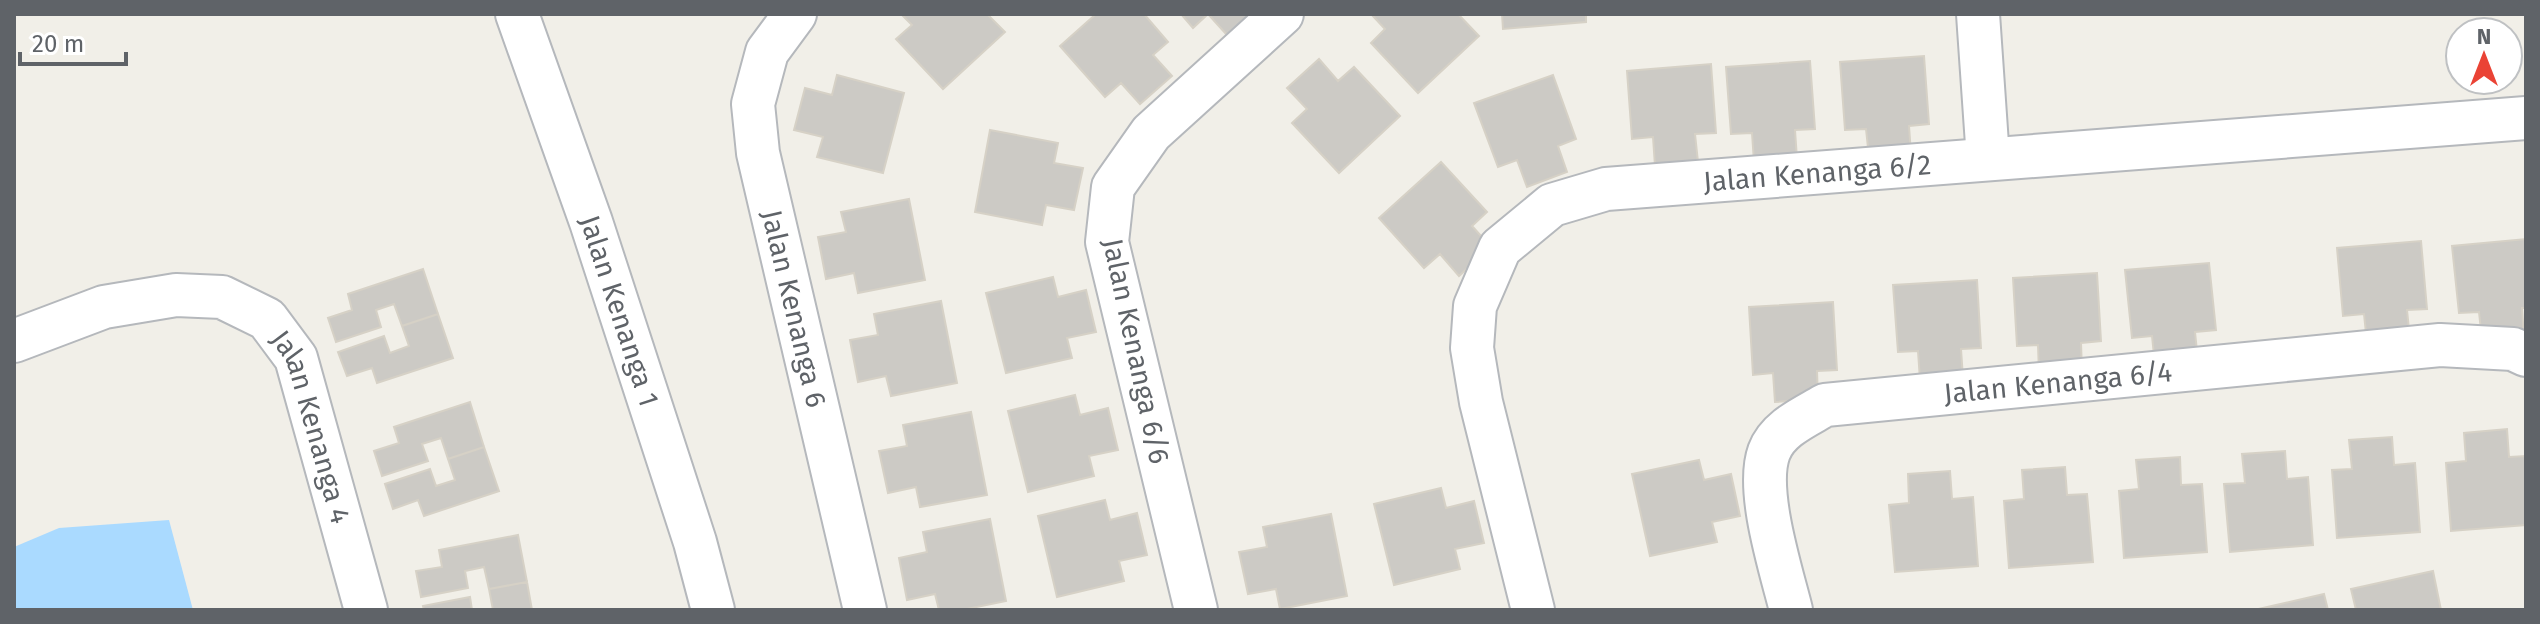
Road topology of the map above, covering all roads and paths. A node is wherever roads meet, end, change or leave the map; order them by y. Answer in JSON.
{"nodes":[{"id":1,"x":517,"y":14,"type":"edge"},
{"id":2,"x":795,"y":14,"type":"edge"},
{"id":3,"x":1282,"y":14,"type":"edge"},
{"id":4,"x":1978,"y":14,"type":"edge"},
{"id":5,"x":2526,"y":118,"type":"edge"},
{"id":6,"x":1988,"y":159,"type":"junction"},
{"id":7,"x":14,"y":341,"type":"edge"},
{"id":8,"x":2526,"y":355,"type":"edge"},
{"id":9,"x":366,"y":610,"type":"edge"},
{"id":10,"x":713,"y":610,"type":"edge"},
{"id":11,"x":865,"y":610,"type":"edge"},
{"id":12,"x":1196,"y":610,"type":"edge"},
{"id":13,"x":1533,"y":610,"type":"edge"},
{"id":14,"x":1791,"y":610,"type":"edge"}],
"edges":[{"from":1,"to":10,"type":"street","name":"Jalan Kenanga 1"},
{"from":2,"to":11,"type":"street","name":"Jalan Kenanga 6"},
{"from":3,"to":12,"type":"street","name":"Jalan Kenanga 6/6"},
{"from":4,"to":6,"type":"street"},
{"from":5,"to":6,"type":"street","name":"Jalan Kenanga 6/2"},
{"from":6,"to":13,"type":"street","name":"Jalan Kenanga 6/2"},
{"from":7,"to":9,"type":"street","name":"Jalan Kenanga 4"},
{"from":8,"to":14,"type":"street","name":"Jalan Kenanga 6/4"}]}
